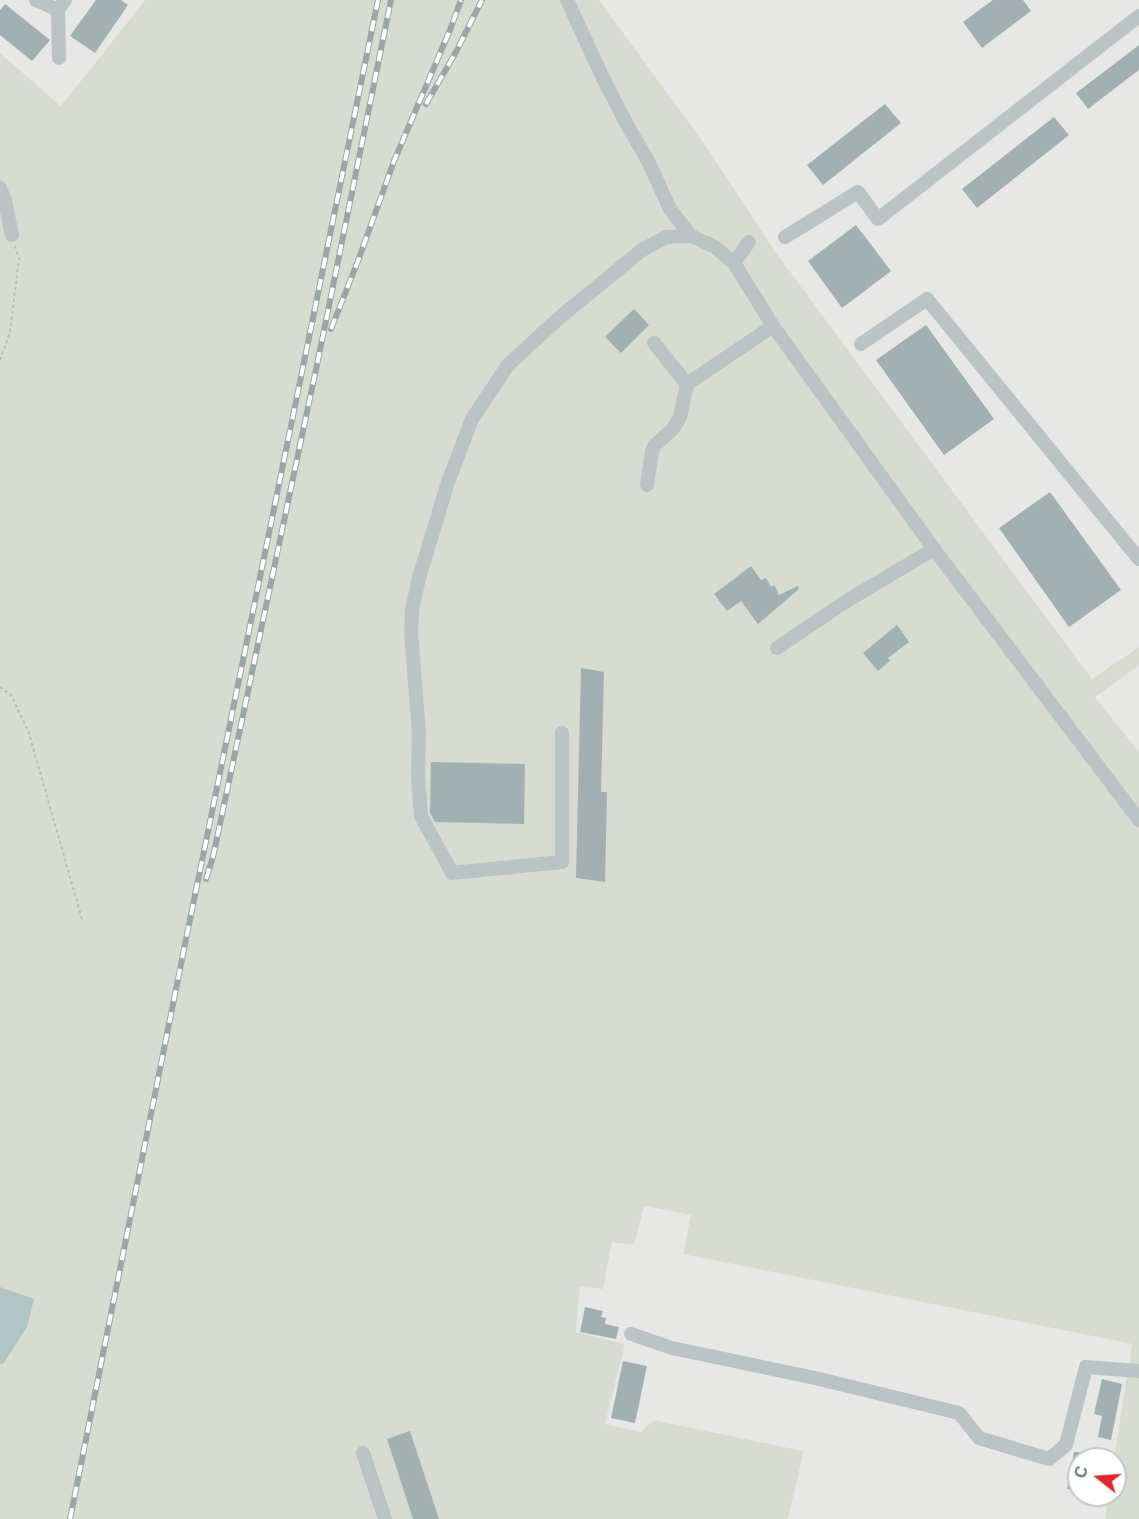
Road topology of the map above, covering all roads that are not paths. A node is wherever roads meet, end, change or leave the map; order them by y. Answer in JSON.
{"nodes":[{"id":1,"x":36,"y":0,"type":"edge"},
{"id":2,"x":567,"y":0,"type":"edge"},
{"id":3,"x":61,"y":5,"type":"edge"},
{"id":4,"x":1139,"y":16,"type":"edge"},
{"id":5,"x":59,"y":58,"type":"dead end"},
{"id":6,"x":0,"y":188,"type":"edge"},
{"id":7,"x":12,"y":235,"type":"road end"},
{"id":8,"x":691,"y":236,"type":"junction"},
{"id":9,"x":785,"y":237,"type":"dead end"},
{"id":10,"x":749,"y":242,"type":"dead end"},
{"id":11,"x":734,"y":263,"type":"junction"},
{"id":12,"x":773,"y":326,"type":"junction"},
{"id":13,"x":654,"y":343,"type":"dead end"},
{"id":14,"x":861,"y":344,"type":"dead end"},
{"id":15,"x":687,"y":384,"type":"junction"},
{"id":16,"x":647,"y":485,"type":"dead end"},
{"id":17,"x":934,"y":549,"type":"junction"},
{"id":18,"x":1139,"y":558,"type":"edge"},
{"id":19,"x":777,"y":648,"type":"dead end"},
{"id":20,"x":562,"y":733,"type":"dead end"},
{"id":21,"x":1139,"y":820,"type":"edge"},
{"id":22,"x":631,"y":1334,"type":"dead end"},
{"id":23,"x":1139,"y":1371,"type":"edge"},
{"id":24,"x":363,"y":1454,"type":"dead end"},
{"id":25,"x":385,"y":1519,"type":"edge"}],
"edges":[{"from":1,"to":3,"type":"street"},
{"from":2,"to":8,"type":"street"},
{"from":3,"to":5,"type":"street"},
{"from":4,"to":9,"type":"street"},
{"from":6,"to":7,"type":"street"},
{"from":8,"to":11,"type":"street"},
{"from":8,"to":20,"type":"street"},
{"from":10,"to":11,"type":"street"},
{"from":11,"to":12,"type":"street"},
{"from":12,"to":15,"type":"street"},
{"from":12,"to":17,"type":"street"},
{"from":13,"to":15,"type":"street"},
{"from":14,"to":18,"type":"street"},
{"from":15,"to":16,"type":"street"},
{"from":17,"to":19,"type":"street"},
{"from":17,"to":21,"type":"street"},
{"from":22,"to":23,"type":"street"},
{"from":24,"to":25,"type":"street"}]}
